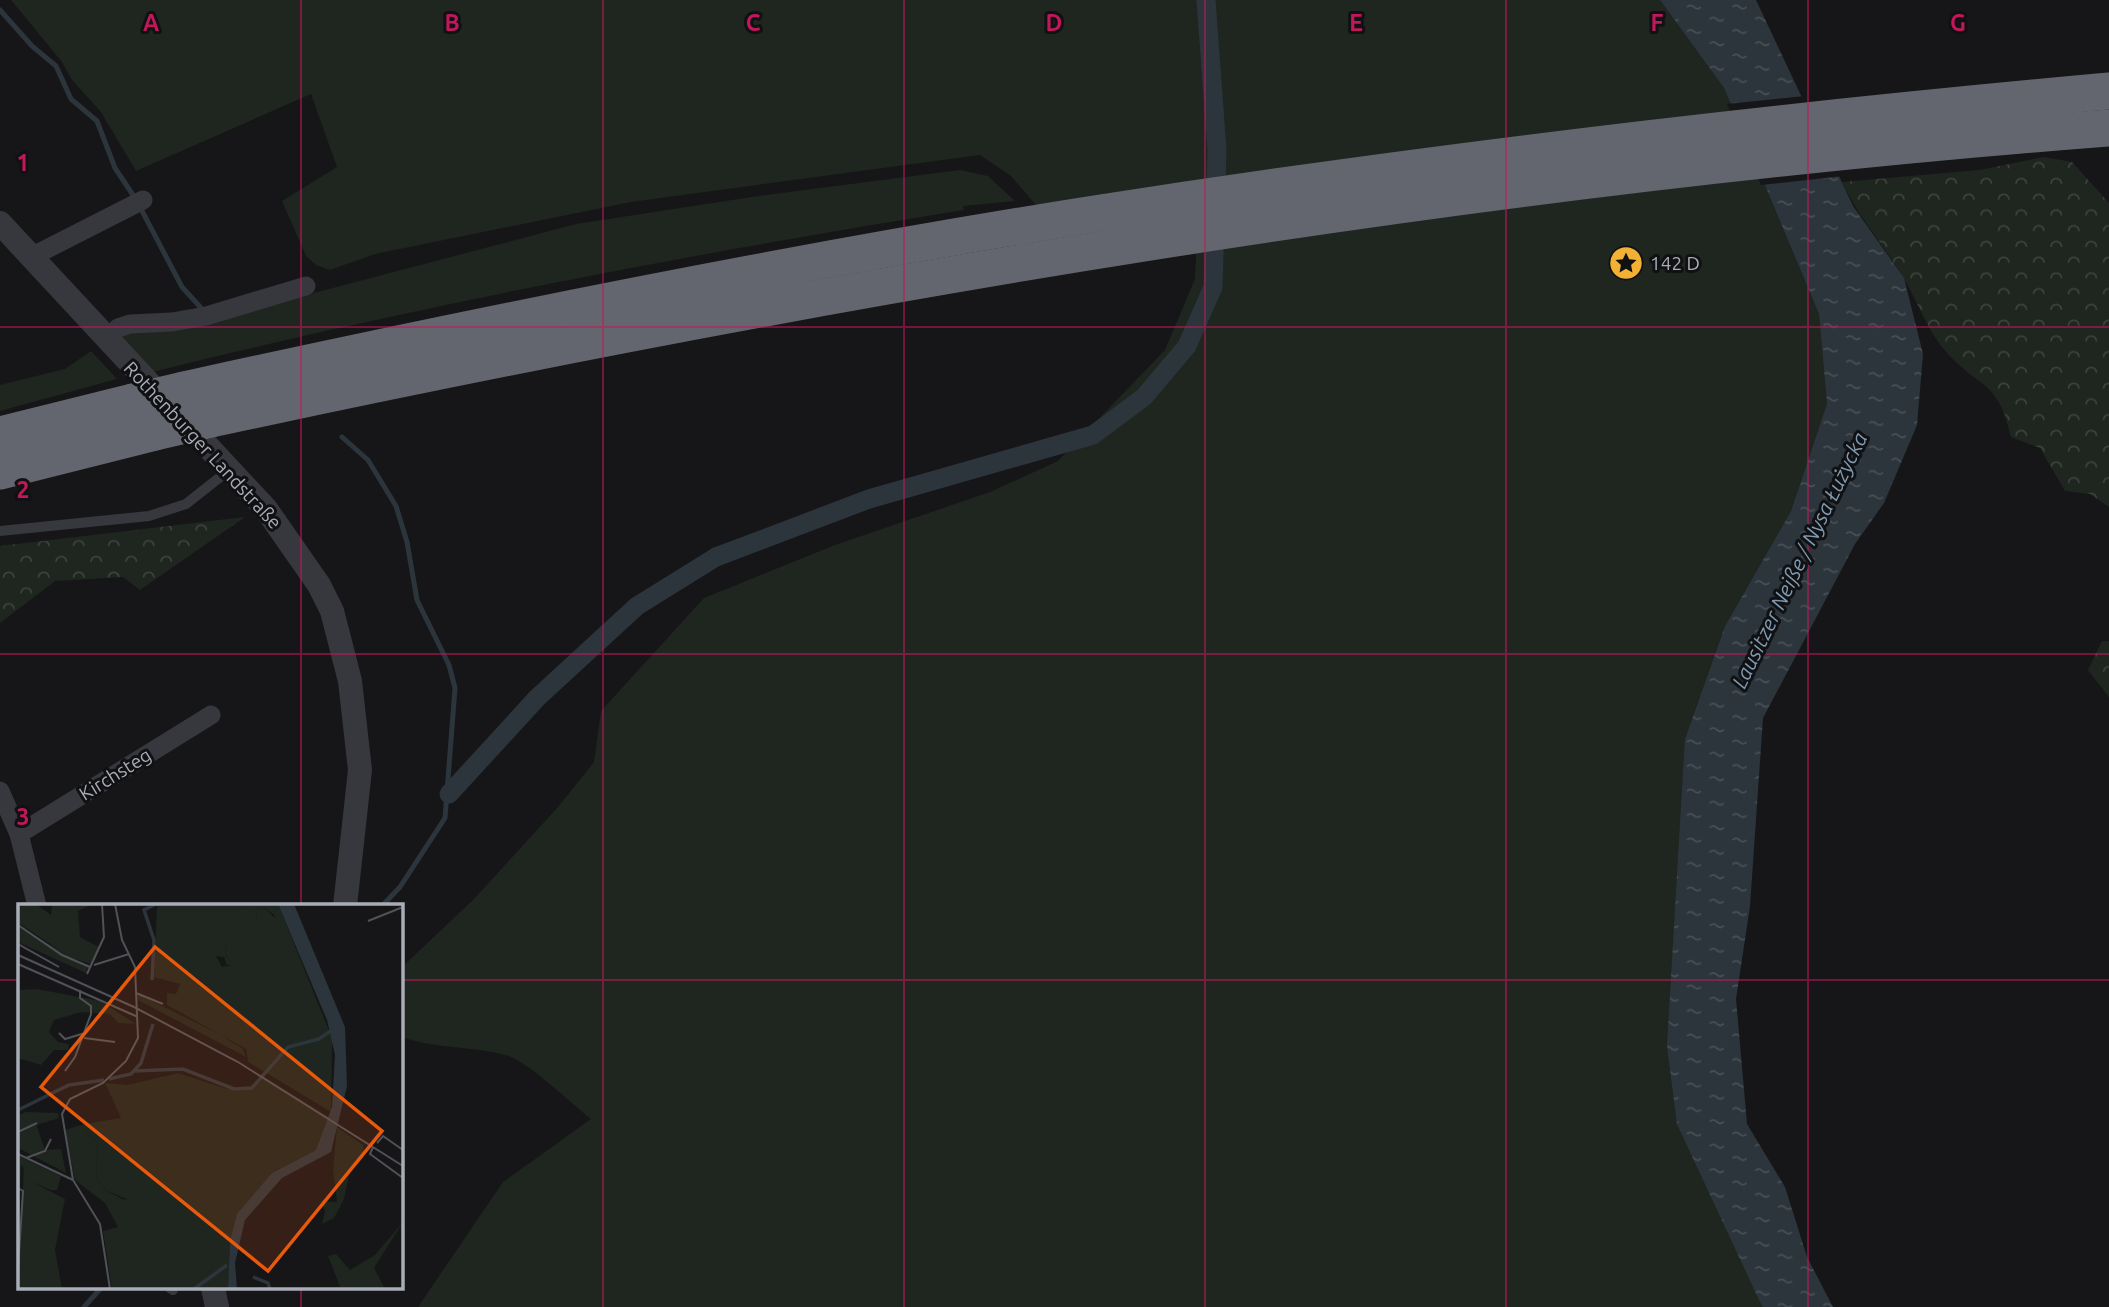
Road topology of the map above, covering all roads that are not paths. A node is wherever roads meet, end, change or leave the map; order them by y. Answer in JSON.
{"nodes":[{"id":1,"x":2109,"y":91,"type":"edge"},
{"id":2,"x":2109,"y":128,"type":"edge"},
{"id":3,"x":143,"y":200,"type":"dead end"},
{"id":4,"x":0,"y":223,"type":"edge"},
{"id":5,"x":981,"y":251,"type":"junction"},
{"id":6,"x":31,"y":257,"type":"junction"},
{"id":7,"x":306,"y":286,"type":"dead end"},
{"id":8,"x":106,"y":340,"type":"junction"},
{"id":9,"x":0,"y":435,"type":"edge"},
{"id":10,"x":229,"y":470,"type":"junction"},
{"id":11,"x":0,"y":471,"type":"edge"},
{"id":12,"x":0,"y":531,"type":"edge"},
{"id":13,"x":211,"y":715,"type":"dead end"},
{"id":14,"x":1,"y":799,"type":"edge"},
{"id":15,"x":19,"y":834,"type":"junction"},
{"id":16,"x":36,"y":904,"type":"edge"},
{"id":17,"x":345,"y":904,"type":"edge"}],
"edges":[{"from":1,"to":5,"type":"highway"},
{"from":2,"to":5,"type":"highway"},
{"from":3,"to":6,"type":"street"},
{"from":4,"to":6,"type":"street","name":"Rothenburger Landstraße"},
{"from":5,"to":9,"type":"highway","bridge":true},
{"from":5,"to":11,"type":"highway","bridge":true},
{"from":6,"to":8,"type":"street","name":"Rothenburger Landstraße"},
{"from":7,"to":8,"type":"street"},
{"from":8,"to":10,"type":"street","name":"Rothenburger Landstraße"},
{"from":10,"to":12,"type":"lane"},
{"from":10,"to":17,"type":"street","name":"Rothenburger Landstraße"},
{"from":13,"to":15,"type":"street","name":"Kirchsteg"},
{"from":14,"to":15,"type":"street"},
{"from":15,"to":16,"type":"street"}]}
